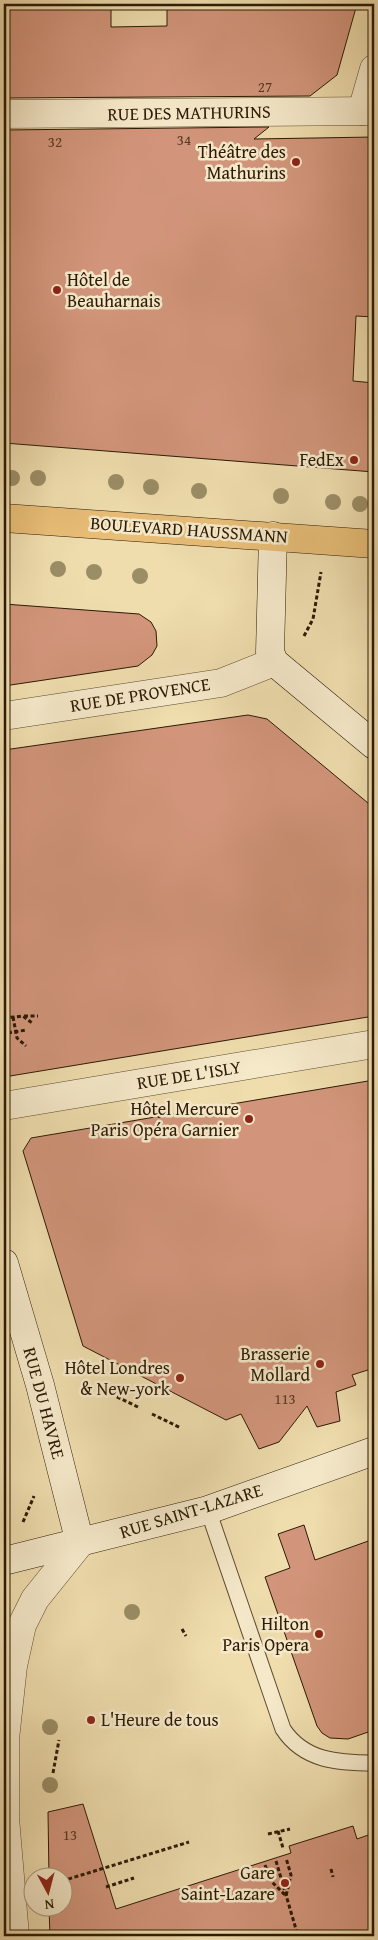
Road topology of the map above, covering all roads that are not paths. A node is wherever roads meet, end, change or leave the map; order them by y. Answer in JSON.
{"nodes":[{"id":1,"x":374,"y":69,"type":"edge"},
{"id":2,"x":368,"y":111,"type":"edge"},
{"id":3,"x":4,"y":114,"type":"edge"},
{"id":4,"x":4,"y":518,"type":"edge"},
{"id":5,"x":274,"y":536,"type":"junction"},
{"id":6,"x":374,"y":544,"type":"edge"},
{"id":7,"x":274,"y":662,"type":"junction"},
{"id":8,"x":4,"y":716,"type":"edge"},
{"id":9,"x":374,"y":745,"type":"edge"},
{"id":10,"x":374,"y":1044,"type":"edge"},
{"id":11,"x":4,"y":1106,"type":"edge"},
{"id":12,"x":4,"y":1263,"type":"edge"},
{"id":13,"x":374,"y":1451,"type":"edge"},
{"id":14,"x":208,"y":1510,"type":"junction"},
{"id":15,"x":80,"y":1544,"type":"junction"},
{"id":16,"x":4,"y":1561,"type":"edge"},
{"id":17,"x":374,"y":1763,"type":"edge"},
{"id":18,"x":15,"y":1936,"type":"edge"}],
"edges":[{"from":1,"to":2,"type":"street"},
{"from":2,"to":3,"type":"street","name":"RUE DES MATHURINS"},
{"from":4,"to":5,"type":"main road","name":"BOULEVARD HAUSSMANN"},
{"from":5,"to":6,"type":"main road","name":"BOULEVARD HAUSSMANN"},
{"from":5,"to":7,"type":"street"},
{"from":7,"to":8,"type":"street","name":"RUE DE PROVENCE"},
{"from":7,"to":9,"type":"street"},
{"from":10,"to":11,"type":"street","name":"RUE DE L'ISLY"},
{"from":12,"to":15,"type":"street","name":"RUE DU HAVRE"},
{"from":13,"to":14,"type":"street","name":"RUE SAINT-LAZARE"},
{"from":14,"to":15,"type":"street","name":"RUE SAINT-LAZARE"},
{"from":14,"to":17,"type":"lane"},
{"from":15,"to":16,"type":"street","name":"RUE SAINT-LAZARE"},
{"from":15,"to":18,"type":"street"}]}
